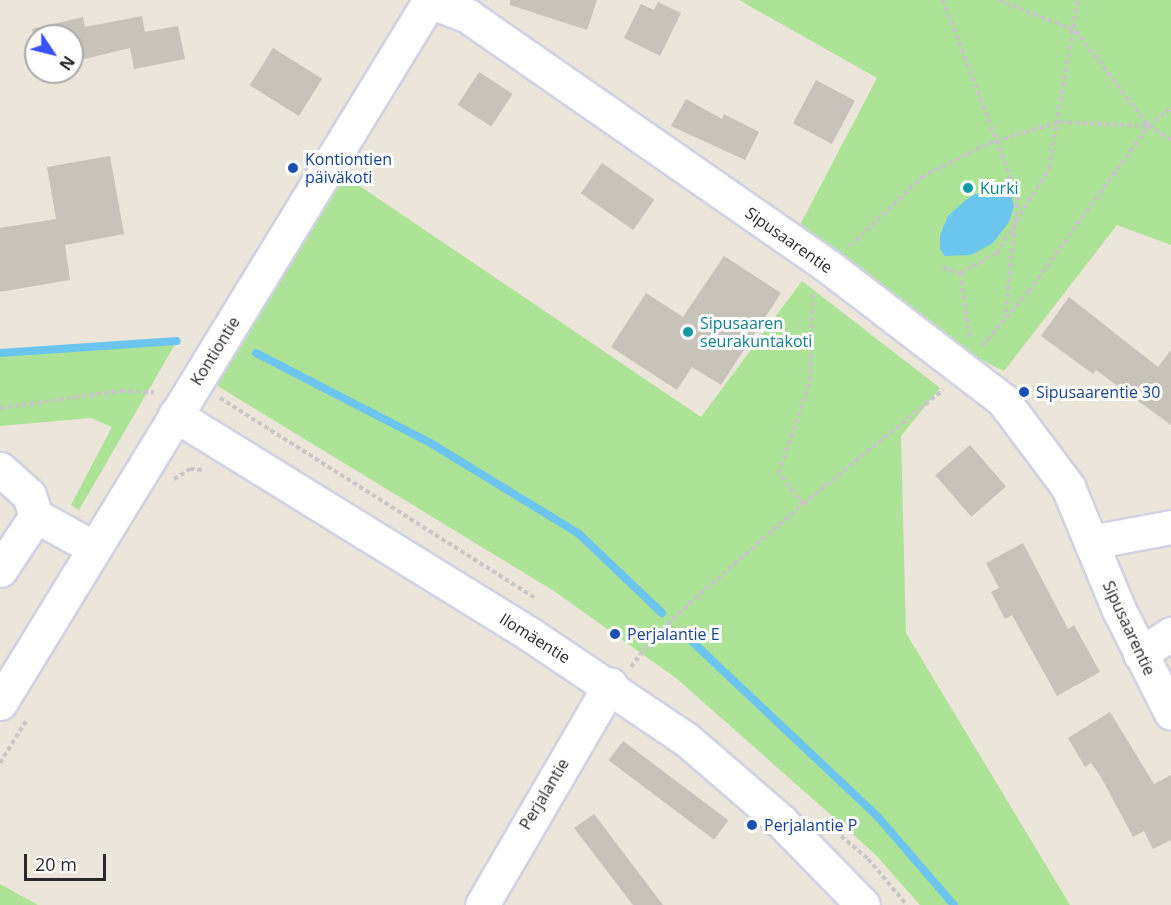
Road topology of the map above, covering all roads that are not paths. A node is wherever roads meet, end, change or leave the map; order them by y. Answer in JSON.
{"nodes":[{"id":1,"x":428,"y":0,"type":"edge"},
{"id":2,"x":166,"y":403,"type":"junction"},
{"id":3,"x":0,"y":469,"type":"edge"},
{"id":4,"x":36,"y":516,"type":"junction"},
{"id":5,"x":1171,"y":526,"type":"edge"},
{"id":6,"x":1091,"y":542,"type":"junction"},
{"id":7,"x":94,"y":548,"type":"junction"},
{"id":8,"x":0,"y":570,"type":"edge"},
{"id":9,"x":1171,"y":634,"type":"edge"},
{"id":10,"x":1140,"y":654,"type":"junction"},
{"id":11,"x":614,"y":688,"type":"junction"},
{"id":12,"x":0,"y":703,"type":"edge"},
{"id":13,"x":1171,"y":712,"type":"edge"},
{"id":14,"x":482,"y":905,"type":"edge"},
{"id":15,"x":863,"y":905,"type":"edge"}],
"edges":[{"from":1,"to":2,"type":"street","name":"Kontiontie"},
{"from":1,"to":6,"type":"street","name":"Sipusaarentie"},
{"from":2,"to":7,"type":"street","name":"Kontiontie"},
{"from":2,"to":11,"type":"street","name":"Ilomäentie"},
{"from":3,"to":4,"type":"street"},
{"from":4,"to":7,"type":"street"},
{"from":4,"to":8,"type":"street"},
{"from":5,"to":6,"type":"street"},
{"from":6,"to":10,"type":"street","name":"Sipusaarentie"},
{"from":7,"to":12,"type":"street","name":"Kontiontie"},
{"from":9,"to":10,"type":"street"},
{"from":10,"to":13,"type":"street","name":"Sipusaarentie"},
{"from":11,"to":14,"type":"street","name":"Perjalantie"},
{"from":11,"to":15,"type":"street","name":"Ilomäentie"}]}
